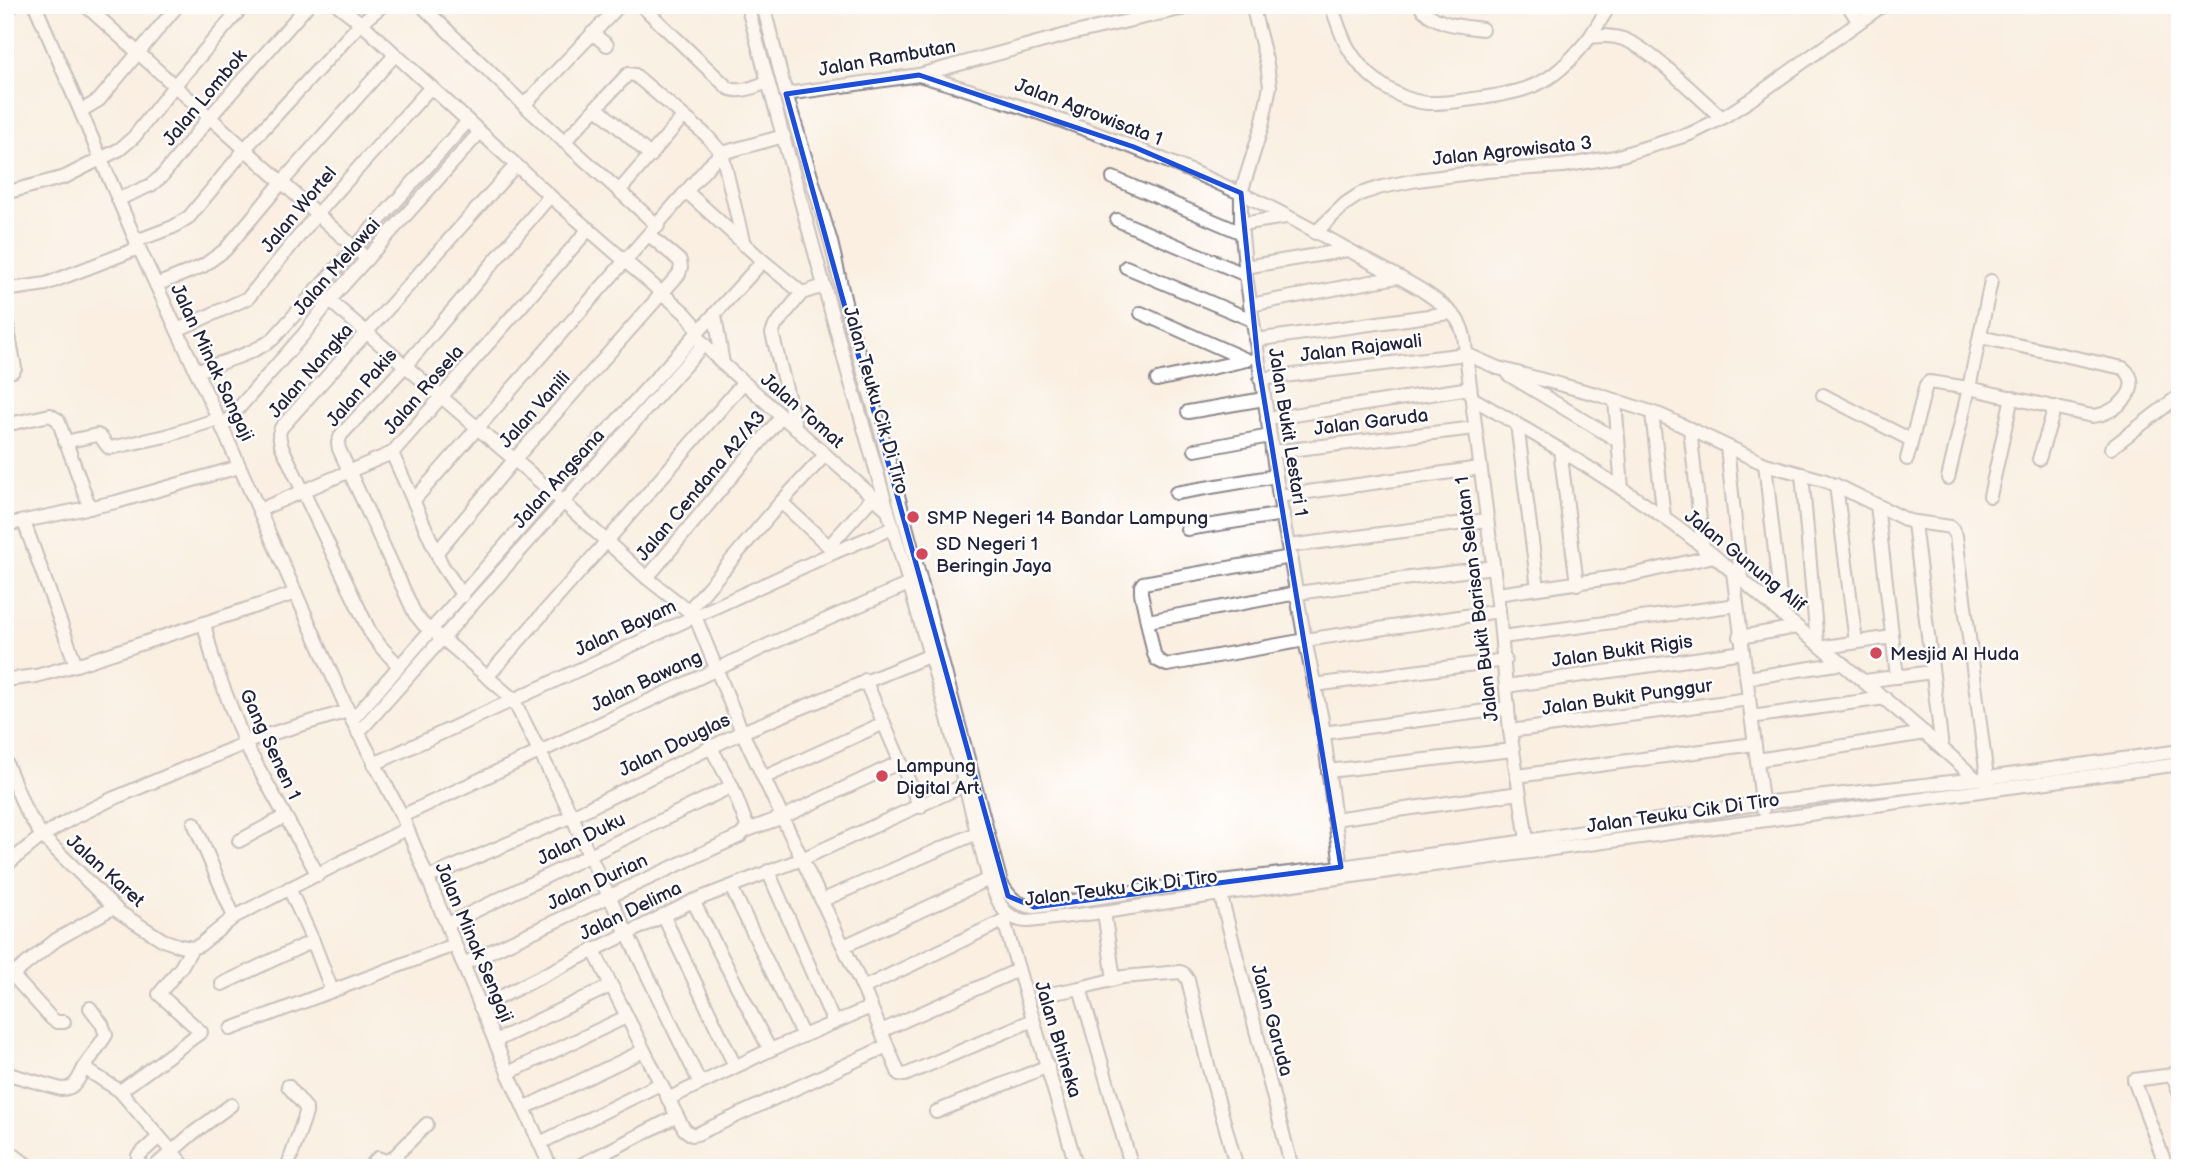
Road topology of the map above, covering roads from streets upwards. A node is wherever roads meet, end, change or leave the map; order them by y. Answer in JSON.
{"nodes":[{"id":1,"x":14,"y":5,"type":"edge"},
{"id":2,"x":35,"y":5,"type":"edge"},
{"id":3,"x":85,"y":5,"type":"edge"},
{"id":4,"x":178,"y":5,"type":"edge"},
{"id":5,"x":244,"y":5,"type":"edge"},
{"id":6,"x":309,"y":5,"type":"edge"},
{"id":7,"x":338,"y":5,"type":"edge"},
{"id":8,"x":383,"y":5,"type":"edge"},
{"id":9,"x":421,"y":5,"type":"edge"},
{"id":10,"x":620,"y":5,"type":"edge"},
{"id":11,"x":641,"y":5,"type":"edge"},
{"id":12,"x":747,"y":5,"type":"edge"},
{"id":13,"x":762,"y":5,"type":"edge"},
{"id":14,"x":1198,"y":5,"type":"edge"},
{"id":15,"x":1252,"y":5,"type":"edge"},
{"id":16,"x":1331,"y":5,"type":"edge"},
{"id":17,"x":1419,"y":5,"type":"edge"},
{"id":18,"x":1610,"y":5,"type":"edge"},
{"id":19,"x":1848,"y":5,"type":"edge"},
{"id":20,"x":1883,"y":5,"type":"edge"},
{"id":21,"x":5,"y":6,"type":"edge"},
{"id":22,"x":1858,"y":21,"type":"junction"},
{"id":23,"x":361,"y":23,"type":"junction"},
{"id":24,"x":1482,"y":29,"type":"dead end"},
{"id":25,"x":769,"y":30,"type":"junction"},
{"id":26,"x":592,"y":33,"type":"junction"},
{"id":27,"x":755,"y":34,"type":"junction"},
{"id":28,"x":1590,"y":37,"type":"junction"},
{"id":29,"x":607,"y":45,"type":"dead end"},
{"id":30,"x":137,"y":53,"type":"junction"},
{"id":31,"x":396,"y":55,"type":"junction"},
{"id":32,"x":919,"y":75,"type":"junction"},
{"id":33,"x":768,"y":82,"type":"junction"},
{"id":34,"x":174,"y":86,"type":"junction"},
{"id":35,"x":430,"y":87,"type":"junction"},
{"id":36,"x":786,"y":94,"type":"junction"},
{"id":37,"x":524,"y":105,"type":"junction"},
{"id":38,"x":596,"y":107,"type":"junction"},
{"id":39,"x":81,"y":111,"type":"junction"},
{"id":40,"x":684,"y":117,"type":"junction"},
{"id":41,"x":209,"y":118,"type":"junction"},
{"id":42,"x":1723,"y":118,"type":"junction"},
{"id":43,"x":468,"y":121,"type":"junction"},
{"id":44,"x":480,"y":132,"type":"junction"},
{"id":45,"x":781,"y":136,"type":"junction"},
{"id":46,"x":564,"y":142,"type":"junction"},
{"id":47,"x":245,"y":149,"type":"junction"},
{"id":48,"x":723,"y":153,"type":"junction"},
{"id":49,"x":651,"y":156,"type":"junction"},
{"id":50,"x":102,"y":158,"type":"junction"},
{"id":51,"x":516,"y":165,"type":"junction"},
{"id":52,"x":1113,"y":178,"type":"dead end"},
{"id":53,"x":282,"y":182,"type":"junction"},
{"id":54,"x":620,"y":190,"type":"junction"},
{"id":55,"x":688,"y":192,"type":"junction"},
{"id":56,"x":5,"y":193,"type":"edge"},
{"id":57,"x":1241,"y":193,"type":"junction"},
{"id":58,"x":550,"y":196,"type":"junction"},
{"id":59,"x":119,"y":199,"type":"junction"},
{"id":60,"x":317,"y":214,"type":"junction"},
{"id":61,"x":1286,"y":217,"type":"junction"},
{"id":62,"x":1117,"y":220,"type":"dead end"},
{"id":63,"x":1242,"y":228,"type":"junction"},
{"id":64,"x":589,"y":229,"type":"junction"},
{"id":65,"x":653,"y":230,"type":"junction"},
{"id":66,"x":1315,"y":233,"type":"junction"},
{"id":67,"x":138,"y":244,"type":"junction"},
{"id":68,"x":744,"y":245,"type":"junction"},
{"id":69,"x":354,"y":247,"type":"junction"},
{"id":70,"x":1349,"y":250,"type":"junction"},
{"id":71,"x":367,"y":259,"type":"junction"},
{"id":72,"x":763,"y":261,"type":"junction"},
{"id":73,"x":625,"y":262,"type":"junction"},
{"id":74,"x":1126,"y":267,"type":"dead end"},
{"id":75,"x":1246,"y":271,"type":"junction"},
{"id":76,"x":1397,"y":277,"type":"junction"},
{"id":77,"x":1992,"y":281,"type":"dead end"},
{"id":78,"x":156,"y":285,"type":"junction"},
{"id":79,"x":822,"y":286,"type":"junction"},
{"id":80,"x":316,"y":289,"type":"junction"},
{"id":81,"x":5,"y":290,"type":"edge"},
{"id":82,"x":663,"y":293,"type":"junction"},
{"id":83,"x":802,"y":293,"type":"junction"},
{"id":84,"x":330,"y":300,"type":"junction"},
{"id":85,"x":1250,"y":305,"type":"junction"},
{"id":86,"x":1141,"y":313,"type":"dead end"},
{"id":87,"x":1450,"y":313,"type":"junction"},
{"id":88,"x":5,"y":314,"type":"edge"},
{"id":89,"x":715,"y":315,"type":"junction"},
{"id":90,"x":1252,"y":320,"type":"junction"},
{"id":91,"x":290,"y":321,"type":"junction"},
{"id":92,"x":850,"y":324,"type":"junction"},
{"id":93,"x":177,"y":330,"type":"junction"},
{"id":94,"x":837,"y":331,"type":"junction"},
{"id":95,"x":368,"y":332,"type":"junction"},
{"id":96,"x":304,"y":334,"type":"junction"},
{"id":97,"x":1980,"y":337,"type":"junction"},
{"id":98,"x":700,"y":339,"type":"junction"},
{"id":99,"x":1255,"y":340,"type":"junction"},
{"id":100,"x":263,"y":346,"type":"junction"},
{"id":101,"x":1466,"y":354,"type":"junction"},
{"id":102,"x":1252,"y":361,"type":"junction"},
{"id":103,"x":276,"y":363,"type":"junction"},
{"id":104,"x":723,"y":364,"type":"junction"},
{"id":105,"x":406,"y":365,"type":"junction"},
{"id":106,"x":1499,"y":368,"type":"junction"},
{"id":107,"x":196,"y":371,"type":"junction"},
{"id":108,"x":5,"y":372,"type":"edge"},
{"id":109,"x":1260,"y":379,"type":"junction"},
{"id":110,"x":1157,"y":380,"type":"dead end"},
{"id":111,"x":743,"y":383,"type":"junction"},
{"id":112,"x":1969,"y":388,"type":"junction"},
{"id":113,"x":1471,"y":393,"type":"junction"},
{"id":114,"x":1823,"y":395,"type":"dead end"},
{"id":115,"x":2180,"y":395,"type":"edge"},
{"id":116,"x":442,"y":397,"type":"junction"},
{"id":117,"x":2012,"y":397,"type":"junction"},
{"id":118,"x":1264,"y":399,"type":"junction"},
{"id":119,"x":1615,"y":400,"type":"junction"},
{"id":120,"x":2055,"y":407,"type":"junction"},
{"id":121,"x":1188,"y":412,"type":"dead end"},
{"id":122,"x":1652,"y":413,"type":"junction"},
{"id":123,"x":782,"y":416,"type":"junction"},
{"id":124,"x":1267,"y":419,"type":"junction"},
{"id":125,"x":220,"y":423,"type":"junction"},
{"id":126,"x":5,"y":424,"type":"edge"},
{"id":127,"x":1517,"y":424,"type":"junction"},
{"id":128,"x":1475,"y":428,"type":"junction"},
{"id":129,"x":477,"y":429,"type":"junction"},
{"id":130,"x":796,"y":429,"type":"junction"},
{"id":131,"x":1690,"y":429,"type":"junction"},
{"id":132,"x":1270,"y":436,"type":"junction"},
{"id":133,"x":1617,"y":440,"type":"junction"},
{"id":134,"x":1911,"y":440,"type":"junction"},
{"id":135,"x":65,"y":442,"type":"junction"},
{"id":136,"x":1727,"y":447,"type":"junction"},
{"id":137,"x":2112,"y":448,"type":"dead end"},
{"id":138,"x":1195,"y":450,"type":"dead end"},
{"id":139,"x":1560,"y":450,"type":"junction"},
{"id":140,"x":1272,"y":452,"type":"junction"},
{"id":141,"x":392,"y":453,"type":"junction"},
{"id":142,"x":825,"y":455,"type":"junction"},
{"id":143,"x":1907,"y":459,"type":"dead end"},
{"id":144,"x":2039,"y":459,"type":"dead end"},
{"id":145,"x":514,"y":460,"type":"junction"},
{"id":146,"x":1765,"y":464,"type":"junction"},
{"id":147,"x":239,"y":467,"type":"junction"},
{"id":148,"x":1480,"y":468,"type":"junction"},
{"id":149,"x":350,"y":471,"type":"junction"},
{"id":150,"x":1802,"y":474,"type":"junction"},
{"id":151,"x":1276,"y":476,"type":"junction"},
{"id":152,"x":1948,"y":478,"type":"dead end"},
{"id":153,"x":895,"y":482,"type":"junction"},
{"id":154,"x":881,"y":485,"type":"junction"},
{"id":155,"x":1836,"y":485,"type":"junction"},
{"id":156,"x":1622,"y":489,"type":"junction"},
{"id":157,"x":303,"y":490,"type":"junction"},
{"id":158,"x":552,"y":492,"type":"junction"},
{"id":159,"x":1177,"y":493,"type":"dead end"},
{"id":160,"x":1279,"y":496,"type":"junction"},
{"id":161,"x":1990,"y":496,"type":"dead end"},
{"id":162,"x":873,"y":497,"type":"junction"},
{"id":163,"x":414,"y":500,"type":"junction"},
{"id":164,"x":563,"y":502,"type":"junction"},
{"id":165,"x":781,"y":502,"type":"junction"},
{"id":166,"x":1877,"y":505,"type":"junction"},
{"id":167,"x":90,"y":508,"type":"junction"},
{"id":168,"x":259,"y":510,"type":"junction"},
{"id":169,"x":888,"y":510,"type":"junction"},
{"id":170,"x":1283,"y":514,"type":"junction"},
{"id":171,"x":1664,"y":517,"type":"junction"},
{"id":172,"x":1487,"y":520,"type":"junction"},
{"id":173,"x":24,"y":522,"type":"junction"},
{"id":174,"x":1914,"y":523,"type":"junction"},
{"id":175,"x":5,"y":526,"type":"edge"},
{"id":176,"x":893,"y":528,"type":"junction"},
{"id":177,"x":1187,"y":528,"type":"dead end"},
{"id":178,"x":606,"y":542,"type":"junction"},
{"id":179,"x":832,"y":549,"type":"junction"},
{"id":180,"x":1290,"y":551,"type":"junction"},
{"id":181,"x":437,"y":552,"type":"junction"},
{"id":182,"x":1709,"y":552,"type":"junction"},
{"id":183,"x":1493,"y":566,"type":"junction"},
{"id":184,"x":1737,"y":575,"type":"junction"},
{"id":185,"x":647,"y":578,"type":"junction"},
{"id":186,"x":1577,"y":583,"type":"junction"},
{"id":187,"x":909,"y":584,"type":"junction"},
{"id":188,"x":1538,"y":588,"type":"junction"},
{"id":189,"x":296,"y":593,"type":"junction"},
{"id":190,"x":1297,"y":593,"type":"junction"},
{"id":191,"x":1497,"y":594,"type":"junction"},
{"id":192,"x":463,"y":596,"type":"junction"},
{"id":193,"x":1737,"y":605,"type":"junction"},
{"id":194,"x":1499,"y":611,"type":"junction"},
{"id":195,"x":692,"y":613,"type":"junction"},
{"id":196,"x":1782,"y":613,"type":"junction"},
{"id":197,"x":1148,"y":621,"type":"junction"},
{"id":198,"x":204,"y":624,"type":"junction"},
{"id":199,"x":1797,"y":627,"type":"junction"},
{"id":200,"x":430,"y":630,"type":"junction"},
{"id":201,"x":1502,"y":637,"type":"junction"},
{"id":202,"x":1740,"y":637,"type":"junction"},
{"id":203,"x":1892,"y":637,"type":"junction"},
{"id":204,"x":442,"y":638,"type":"junction"},
{"id":205,"x":1305,"y":640,"type":"junction"},
{"id":206,"x":1856,"y":642,"type":"junction"},
{"id":207,"x":1821,"y":645,"type":"junction"},
{"id":208,"x":1743,"y":652,"type":"junction"},
{"id":209,"x":935,"y":653,"type":"junction"},
{"id":210,"x":1505,"y":660,"type":"junction"},
{"id":211,"x":1843,"y":663,"type":"junction"},
{"id":212,"x":76,"y":665,"type":"junction"},
{"id":213,"x":399,"y":666,"type":"junction"},
{"id":214,"x":715,"y":670,"type":"junction"},
{"id":215,"x":1932,"y":672,"type":"junction"},
{"id":216,"x":487,"y":677,"type":"junction"},
{"id":217,"x":1897,"y":677,"type":"junction"},
{"id":218,"x":1747,"y":678,"type":"junction"},
{"id":219,"x":5,"y":680,"type":"edge"},
{"id":220,"x":865,"y":680,"type":"junction"},
{"id":221,"x":1865,"y":681,"type":"junction"},
{"id":222,"x":1314,"y":684,"type":"junction"},
{"id":223,"x":1506,"y":686,"type":"junction"},
{"id":224,"x":1885,"y":698,"type":"junction"},
{"id":225,"x":513,"y":699,"type":"junction"},
{"id":226,"x":1749,"y":699,"type":"junction"},
{"id":227,"x":1508,"y":708,"type":"junction"},
{"id":228,"x":350,"y":716,"type":"junction"},
{"id":229,"x":1751,"y":717,"type":"junction"},
{"id":230,"x":884,"y":723,"type":"junction"},
{"id":231,"x":1510,"y":731,"type":"junction"},
{"id":232,"x":742,"y":732,"type":"junction"},
{"id":233,"x":358,"y":733,"type":"junction"},
{"id":234,"x":1323,"y":733,"type":"junction"},
{"id":235,"x":1925,"y":733,"type":"junction"},
{"id":236,"x":245,"y":744,"type":"junction"},
{"id":237,"x":1754,"y":744,"type":"junction"},
{"id":238,"x":710,"y":746,"type":"junction"},
{"id":239,"x":1942,"y":748,"type":"junction"},
{"id":240,"x":1513,"y":750,"type":"junction"},
{"id":241,"x":539,"y":751,"type":"junction"},
{"id":242,"x":2180,"y":751,"type":"edge"},
{"id":243,"x":1757,"y":760,"type":"junction"},
{"id":244,"x":900,"y":762,"type":"junction"},
{"id":245,"x":374,"y":764,"type":"junction"},
{"id":246,"x":2180,"y":764,"type":"edge"},
{"id":247,"x":6,"y":766,"type":"edge"},
{"id":248,"x":1328,"y":771,"type":"junction"},
{"id":249,"x":1517,"y":776,"type":"junction"},
{"id":250,"x":765,"y":777,"type":"junction"},
{"id":251,"x":1984,"y":782,"type":"junction"},
{"id":252,"x":970,"y":783,"type":"junction"},
{"id":253,"x":732,"y":786,"type":"junction"},
{"id":254,"x":1519,"y":793,"type":"junction"},
{"id":255,"x":1762,"y":803,"type":"junction"},
{"id":256,"x":920,"y":807,"type":"junction"},
{"id":257,"x":572,"y":816,"type":"junction"},
{"id":258,"x":284,"y":817,"type":"junction"},
{"id":259,"x":783,"y":817,"type":"junction"},
{"id":260,"x":1334,"y":819,"type":"junction"},
{"id":261,"x":1764,"y":819,"type":"junction"},
{"id":262,"x":194,"y":823,"type":"dead end"},
{"id":263,"x":404,"y":823,"type":"junction"},
{"id":264,"x":745,"y":831,"type":"junction"},
{"id":265,"x":977,"y":834,"type":"junction"},
{"id":266,"x":42,"y":836,"type":"junction"},
{"id":267,"x":239,"y":841,"type":"dead end"},
{"id":268,"x":1528,"y":847,"type":"junction"},
{"id":269,"x":589,"y":855,"type":"junction"},
{"id":270,"x":802,"y":859,"type":"junction"},
{"id":271,"x":5,"y":866,"type":"edge"},
{"id":272,"x":1340,"y":867,"type":"junction"},
{"id":273,"x":768,"y":871,"type":"junction"},
{"id":274,"x":318,"y":875,"type":"junction"},
{"id":275,"x":427,"y":876,"type":"junction"},
{"id":276,"x":989,"y":879,"type":"junction"},
{"id":277,"x":731,"y":887,"type":"junction"},
{"id":278,"x":289,"y":888,"type":"junction"},
{"id":279,"x":1219,"y":888,"type":"junction"},
{"id":280,"x":609,"y":896,"type":"junction"},
{"id":281,"x":823,"y":900,"type":"junction"},
{"id":282,"x":692,"y":901,"type":"junction"},
{"id":283,"x":114,"y":907,"type":"junction"},
{"id":284,"x":1107,"y":911,"type":"junction"},
{"id":285,"x":663,"y":915,"type":"junction"},
{"id":286,"x":234,"y":917,"type":"junction"},
{"id":287,"x":1008,"y":919,"type":"junction"},
{"id":288,"x":447,"y":924,"type":"junction"},
{"id":289,"x":627,"y":933,"type":"junction"},
{"id":290,"x":313,"y":941,"type":"junction"},
{"id":291,"x":454,"y":945,"type":"junction"},
{"id":292,"x":844,"y":946,"type":"junction"},
{"id":293,"x":192,"y":948,"type":"junction"},
{"id":294,"x":593,"y":949,"type":"junction"},
{"id":295,"x":463,"y":964,"type":"junction"},
{"id":296,"x":1018,"y":970,"type":"junction"},
{"id":297,"x":1119,"y":978,"type":"junction"},
{"id":298,"x":9,"y":979,"type":"edge"},
{"id":299,"x":222,"y":984,"type":"dead end"},
{"id":300,"x":610,"y":986,"type":"junction"},
{"id":301,"x":863,"y":988,"type":"junction"},
{"id":302,"x":1080,"y":988,"type":"junction"},
{"id":303,"x":332,"y":991,"type":"junction"},
{"id":304,"x":1044,"y":995,"type":"dead end"},
{"id":305,"x":480,"y":1007,"type":"junction"},
{"id":306,"x":871,"y":1007,"type":"junction"},
{"id":307,"x":90,"y":1008,"type":"dead end"},
{"id":308,"x":626,"y":1017,"type":"junction"},
{"id":309,"x":1032,"y":1020,"type":"junction"},
{"id":310,"x":64,"y":1022,"type":"dead end"},
{"id":311,"x":834,"y":1023,"type":"junction"},
{"id":312,"x":231,"y":1029,"type":"dead end"},
{"id":313,"x":881,"y":1031,"type":"junction"},
{"id":314,"x":803,"y":1036,"type":"junction"},
{"id":315,"x":495,"y":1041,"type":"junction"},
{"id":316,"x":887,"y":1046,"type":"junction"},
{"id":317,"x":770,"y":1050,"type":"junction"},
{"id":318,"x":643,"y":1051,"type":"junction"},
{"id":319,"x":735,"y":1066,"type":"junction"},
{"id":320,"x":1048,"y":1066,"type":"junction"},
{"id":321,"x":84,"y":1068,"type":"junction"},
{"id":322,"x":5,"y":1073,"type":"edge"},
{"id":323,"x":508,"y":1073,"type":"junction"},
{"id":324,"x":2176,"y":1074,"type":"edge"},
{"id":325,"x":700,"y":1083,"type":"junction"},
{"id":326,"x":660,"y":1084,"type":"junction"},
{"id":327,"x":288,"y":1086,"type":"dead end"},
{"id":328,"x":120,"y":1091,"type":"junction"},
{"id":329,"x":2180,"y":1095,"type":"edge"},
{"id":330,"x":668,"y":1099,"type":"junction"},
{"id":331,"x":231,"y":1105,"type":"dead end"},
{"id":332,"x":524,"y":1108,"type":"junction"},
{"id":333,"x":936,"y":1111,"type":"dead end"},
{"id":334,"x":677,"y":1116,"type":"junction"},
{"id":335,"x":428,"y":1124,"type":"dead end"},
{"id":336,"x":159,"y":1137,"type":"junction"},
{"id":337,"x":540,"y":1143,"type":"junction"},
{"id":338,"x":5,"y":1148,"type":"edge"},
{"id":339,"x":171,"y":1152,"type":"junction"},
{"id":340,"x":31,"y":1168,"type":"edge"},
{"id":341,"x":144,"y":1168,"type":"edge"},
{"id":342,"x":153,"y":1168,"type":"edge"},
{"id":343,"x":186,"y":1168,"type":"edge"},
{"id":344,"x":287,"y":1168,"type":"edge"},
{"id":345,"x":368,"y":1168,"type":"edge"},
{"id":346,"x":551,"y":1168,"type":"edge"},
{"id":347,"x":575,"y":1168,"type":"edge"},
{"id":348,"x":1077,"y":1168,"type":"edge"},
{"id":349,"x":1132,"y":1168,"type":"edge"},
{"id":350,"x":1237,"y":1168,"type":"edge"},
{"id":351,"x":1292,"y":1168,"type":"edge"},
{"id":352,"x":2167,"y":1168,"type":"edge"}],
"edges":[{"from":1,"to":21,"type":"street"},
{"from":2,"to":39,"type":"street","name":"Jalan Minak Sangaji"},
{"from":3,"to":30,"type":"street"},
{"from":4,"to":30,"type":"street"},
{"from":5,"to":34,"type":"street"},
{"from":6,"to":41,"type":"street","name":"Jalan Lombok"},
{"from":7,"to":23,"type":"street"},
{"from":8,"to":23,"type":"street"},
{"from":9,"to":37,"type":"street"},
{"from":10,"to":26,"type":"street"},
{"from":11,"to":33,"type":"street"},
{"from":12,"to":27,"type":"street"},
{"from":13,"to":25,"type":"street","name":"Jalan Teuku Cik Di Tiro"},
{"from":14,"to":32,"type":"street","name":"Jalan Rambutan"},
{"from":15,"to":57,"type":"street","name":"Jalan Bukit Lestari 1"},
{"from":16,"to":28,"type":"street"},
{"from":17,"to":24,"type":"street"},
{"from":18,"to":28,"type":"street"},
{"from":19,"to":22,"type":"street"},
{"from":20,"to":22,"type":"street","name":"Jalan Agrowisata 3"},
{"from":22,"to":42,"type":"street","name":"Jalan Agrowisata 3"},
{"from":23,"to":31,"type":"street"},
{"from":23,"to":47,"type":"street"},
{"from":25,"to":27,"type":"street"},
{"from":25,"to":36,"type":"street","name":"Jalan Teuku Cik Di Tiro"},
{"from":26,"to":29,"type":"street"},
{"from":26,"to":37,"type":"street"},
{"from":27,"to":33,"type":"street"},
{"from":28,"to":42,"type":"street"},
{"from":30,"to":34,"type":"street"},
{"from":30,"to":39,"type":"street"},
{"from":31,"to":35,"type":"street"},
{"from":31,"to":53,"type":"street"},
{"from":32,"to":36,"type":"street","name":"Jalan Rambutan"},
{"from":32,"to":57,"type":"street","name":"Jalan Agrowisata 1"},
{"from":33,"to":45,"type":"street"},
{"from":34,"to":41,"type":"street"},
{"from":34,"to":50,"type":"street"},
{"from":35,"to":43,"type":"street"},
{"from":35,"to":60,"type":"street","name":"Jalan Wortel"},
{"from":36,"to":92,"type":"street","name":"Jalan Teuku Cik Di Tiro"},
{"from":37,"to":46,"type":"street"},
{"from":38,"to":40,"type":"street"},
{"from":38,"to":46,"type":"street"},
{"from":38,"to":49,"type":"street"},
{"from":39,"to":50,"type":"street","name":"Jalan Minak Sangaji"},
{"from":40,"to":48,"type":"street"},
{"from":40,"to":49,"type":"street"},
{"from":41,"to":47,"type":"street"},
{"from":41,"to":59,"type":"street","name":"Jalan Lombok"},
{"from":42,"to":66,"type":"street","name":"Jalan Agrowisata 3"},
{"from":43,"to":44,"type":"street"},
{"from":43,"to":69,"type":"street","name":"Jalan Melawai"},
{"from":44,"to":51,"type":"street"},
{"from":44,"to":71,"type":"street","name":"Jalan Melawai"},
{"from":45,"to":48,"type":"street"},
{"from":45,"to":79,"type":"street","name":"Jalan Teuku Cik Di Tiro"},
{"from":46,"to":54,"type":"street"},
{"from":47,"to":53,"type":"street"},
{"from":47,"to":67,"type":"street"},
{"from":48,"to":55,"type":"street"},
{"from":48,"to":68,"type":"street"},
{"from":49,"to":54,"type":"street"},
{"from":50,"to":56,"type":"street"},
{"from":50,"to":59,"type":"street","name":"Jalan Minak Sangaji"},
{"from":51,"to":58,"type":"street"},
{"from":51,"to":95,"type":"street","name":"Jalan Nangka"},
{"from":52,"to":63,"type":"street"},
{"from":53,"to":60,"type":"street"},
{"from":53,"to":78,"type":"street"},
{"from":54,"to":65,"type":"street"},
{"from":55,"to":65,"type":"street"},
{"from":55,"to":68,"type":"street"},
{"from":57,"to":61,"type":"street","name":"Jalan Agrowisata 1"},
{"from":57,"to":63,"type":"street","name":"Jalan Bukit Lestari 1"},
{"from":58,"to":64,"type":"street"},
{"from":58,"to":105,"type":"street","name":"Jalan Pakis"},
{"from":59,"to":67,"type":"street","name":"Jalan Minak Sangaji"},
{"from":60,"to":69,"type":"street"},
{"from":60,"to":93,"type":"street","name":"Jalan Wortel"},
{"from":61,"to":63,"type":"street"},
{"from":61,"to":66,"type":"street","name":"Jalan Agrowisata 1"},
{"from":62,"to":75,"type":"street"},
{"from":63,"to":75,"type":"street","name":"Jalan Bukit Lestari 1"},
{"from":64,"to":73,"type":"street"},
{"from":64,"to":116,"type":"street","name":"Jalan Rosela"},
{"from":65,"to":73,"type":"street"},
{"from":65,"to":82,"type":"street","name":"Jalan Vanili"},
{"from":66,"to":70,"type":"street","name":"Jalan Agrowisata 1"},
{"from":67,"to":78,"type":"street","name":"Jalan Minak Sangaji"},
{"from":67,"to":81,"type":"street"},
{"from":68,"to":72,"type":"street"},
{"from":69,"to":71,"type":"street"},
{"from":69,"to":80,"type":"street","name":"Jalan Melawai"},
{"from":70,"to":75,"type":"street"},
{"from":70,"to":76,"type":"street","name":"Jalan Agrowisata 1"},
{"from":71,"to":84,"type":"street","name":"Jalan Melawai"},
{"from":72,"to":83,"type":"street"},
{"from":72,"to":89,"type":"street"},
{"from":73,"to":82,"type":"street"},
{"from":73,"to":129,"type":"street"},
{"from":74,"to":90,"type":"street"},
{"from":75,"to":85,"type":"street","name":"Jalan Bukit Lestari 1"},
{"from":76,"to":85,"type":"street"},
{"from":76,"to":87,"type":"street","name":"Jalan Agrowisata 1"},
{"from":77,"to":97,"type":"street"},
{"from":78,"to":93,"type":"street","name":"Jalan Minak Sangaji"},
{"from":79,"to":83,"type":"street"},
{"from":79,"to":94,"type":"street","name":"Jalan Teuku Cik Di Tiro"},
{"from":80,"to":84,"type":"street","name":"Jalan Angsana"},
{"from":80,"to":91,"type":"street","name":"Jalan Melawai"},
{"from":82,"to":98,"type":"street"},
{"from":82,"to":145,"type":"street","name":"Jalan Vanili"},
{"from":83,"to":130,"type":"street"},
{"from":84,"to":95,"type":"street","name":"Jalan Angsana"},
{"from":84,"to":96,"type":"street","name":"Jalan Melawai"},
{"from":85,"to":90,"type":"street","name":"Jalan Bukit Lestari 1"},
{"from":86,"to":102,"type":"street"},
{"from":87,"to":99,"type":"street"},
{"from":87,"to":101,"type":"street","name":"Jalan Bukit Barisan Selatan 1"},
{"from":88,"to":108,"type":"street"},
{"from":89,"to":98,"type":"street"},
{"from":89,"to":104,"type":"street"},
{"from":90,"to":99,"type":"street","name":"Jalan Bukit Lestari 1"},
{"from":91,"to":96,"type":"street"},
{"from":91,"to":100,"type":"street","name":"Jalan Melawai"},
{"from":92,"to":94,"type":"street"},
{"from":92,"to":153,"type":"street","name":"Jalan Teuku Cik Di Tiro"},
{"from":93,"to":107,"type":"street","name":"Jalan Minak Sangaji"},
{"from":94,"to":154,"type":"street","name":"Jalan Teuku Cik Di Tiro"},
{"from":95,"to":105,"type":"street","name":"Jalan Angsana"},
{"from":95,"to":157,"type":"street","name":"Jalan Nangka"},
{"from":96,"to":103,"type":"street","name":"Jalan Melawai"},
{"from":97,"to":112,"type":"street"},
{"from":97,"to":120,"type":"street"},
{"from":98,"to":104,"type":"street","name":"Jalan Tomat"},
{"from":98,"to":158,"type":"street"},
{"from":98,"to":164,"type":"street","name":"Jalan Angsana"},
{"from":99,"to":102,"type":"street","name":"Jalan Bukit Lestari 1"},
{"from":100,"to":103,"type":"street"},
{"from":100,"to":107,"type":"street","name":"Jalan Melawai"},
{"from":101,"to":106,"type":"street"},
{"from":101,"to":109,"type":"street","name":"Jalan Rajawali"},
{"from":101,"to":113,"type":"street","name":"Jalan Bukit Barisan Selatan 1"},
{"from":102,"to":109,"type":"street","name":"Jalan Bukit Lestari 1"},
{"from":102,"to":110,"type":"street"},
{"from":103,"to":125,"type":"street","name":"Jalan Melawai"},
{"from":104,"to":111,"type":"street","name":"Jalan Tomat"},
{"from":105,"to":116,"type":"street","name":"Jalan Angsana"},
{"from":105,"to":149,"type":"street","name":"Jalan Pakis"},
{"from":106,"to":119,"type":"street"},
{"from":106,"to":133,"type":"street"},
{"from":107,"to":125,"type":"street","name":"Jalan Minak Sangaji"},
{"from":109,"to":118,"type":"street","name":"Jalan Bukit Lestari 1"},
{"from":111,"to":123,"type":"street","name":"Jalan Tomat"},
{"from":111,"to":178,"type":"street"},
{"from":112,"to":117,"type":"street"},
{"from":112,"to":134,"type":"street"},
{"from":112,"to":152,"type":"street"},
{"from":113,"to":124,"type":"street"},
{"from":113,"to":127,"type":"street","name":"Jalan Gunung Alif"},
{"from":113,"to":128,"type":"street","name":"Jalan Bukit Barisan Selatan 1"},
{"from":114,"to":134,"type":"street"},
{"from":115,"to":137,"type":"street"},
{"from":116,"to":129,"type":"street","name":"Jalan Angsana"},
{"from":116,"to":141,"type":"street","name":"Jalan Rosela"},
{"from":117,"to":120,"type":"street"},
{"from":117,"to":161,"type":"street"},
{"from":118,"to":121,"type":"street"},
{"from":118,"to":124,"type":"street","name":"Jalan Bukit Lestari 1"},
{"from":119,"to":122,"type":"street"},
{"from":119,"to":133,"type":"street"},
{"from":120,"to":144,"type":"street"},
{"from":122,"to":131,"type":"street"},
{"from":122,"to":171,"type":"street"},
{"from":123,"to":130,"type":"street","name":"Jalan Tomat"},
{"from":123,"to":185,"type":"street","name":"Jalan Cendana A2/A3"},
{"from":124,"to":132,"type":"street","name":"Jalan Bukit Lestari 1"},
{"from":125,"to":135,"type":"street"},
{"from":125,"to":147,"type":"street","name":"Jalan Minak Sangaji"},
{"from":126,"to":135,"type":"street"},
{"from":127,"to":139,"type":"street","name":"Jalan Gunung Alif"},
{"from":127,"to":188,"type":"street"},
{"from":128,"to":140,"type":"street","name":"Jalan Garuda"},
{"from":128,"to":148,"type":"street","name":"Jalan Bukit Barisan Selatan 1"},
{"from":129,"to":145,"type":"street","name":"Jalan Angsana"},
{"from":129,"to":163,"type":"street"},
{"from":130,"to":142,"type":"street","name":"Jalan Tomat"},
{"from":131,"to":136,"type":"street"},
{"from":131,"to":182,"type":"street"},
{"from":132,"to":138,"type":"street"},
{"from":132,"to":140,"type":"street","name":"Jalan Bukit Lestari 1"},
{"from":133,"to":156,"type":"street"},
{"from":134,"to":143,"type":"street"},
{"from":135,"to":167,"type":"street"},
{"from":136,"to":146,"type":"street"},
{"from":136,"to":184,"type":"street"},
{"from":139,"to":156,"type":"street","name":"Jalan Gunung Alif"},
{"from":139,"to":186,"type":"street"},
{"from":140,"to":151,"type":"street","name":"Jalan Bukit Lestari 1"},
{"from":141,"to":149,"type":"street"},
{"from":141,"to":163,"type":"street","name":"Jalan Rosela"},
{"from":142,"to":162,"type":"street","name":"Jalan Tomat"},
{"from":142,"to":165,"type":"street"},
{"from":145,"to":158,"type":"street","name":"Jalan Angsana"},
{"from":145,"to":181,"type":"street","name":"Jalan Vanili"},
{"from":146,"to":150,"type":"street"},
{"from":146,"to":196,"type":"street"},
{"from":147,"to":167,"type":"street"},
{"from":147,"to":168,"type":"street","name":"Jalan Minak Sangaji"},
{"from":148,"to":160,"type":"street"},
{"from":148,"to":172,"type":"street","name":"Jalan Bukit Barisan Selatan 1"},
{"from":149,"to":157,"type":"street"},
{"from":149,"to":200,"type":"street","name":"Jalan Pakis"},
{"from":150,"to":155,"type":"street"},
{"from":150,"to":207,"type":"street"},
{"from":151,"to":159,"type":"street"},
{"from":151,"to":160,"type":"street","name":"Jalan Bukit Lestari 1"},
{"from":153,"to":154,"type":"street"},
{"from":153,"to":209,"type":"street","name":"Jalan Teuku Cik Di Tiro"},
{"from":154,"to":169,"type":"street","name":"Jalan Teuku Cik Di Tiro"},
{"from":155,"to":166,"type":"street"},
{"from":155,"to":206,"type":"street"},
{"from":156,"to":171,"type":"street","name":"Jalan Gunung Alif"},
{"from":157,"to":168,"type":"street"},
{"from":157,"to":213,"type":"street","name":"Jalan Nangka"},
{"from":158,"to":164,"type":"street","name":"Jalan Angsana"},
{"from":158,"to":192,"type":"street"},
{"from":160,"to":170,"type":"street","name":"Jalan Bukit Lestari 1"},
{"from":162,"to":169,"type":"street","name":"Jalan Tomat"},
{"from":162,"to":179,"type":"street"},
{"from":163,"to":181,"type":"street","name":"Jalan Rosela"},
{"from":164,"to":178,"type":"street","name":"Jalan Angsana"},
{"from":164,"to":204,"type":"street","name":"Jalan Angsana"},
{"from":165,"to":179,"type":"street"},
{"from":165,"to":195,"type":"street"},
{"from":166,"to":174,"type":"street"},
{"from":166,"to":203,"type":"street"},
{"from":167,"to":173,"type":"street"},
{"from":168,"to":189,"type":"street","name":"Jalan Minak Sangaji"},
{"from":169,"to":176,"type":"street","name":"Jalan Teuku Cik Di Tiro"},
{"from":170,"to":177,"type":"street"},
{"from":170,"to":180,"type":"street","name":"Jalan Bukit Lestari 1"},
{"from":171,"to":182,"type":"street","name":"Jalan Gunung Alif"},
{"from":172,"to":180,"type":"street"},
{"from":172,"to":183,"type":"street","name":"Jalan Bukit Barisan Selatan 1"},
{"from":173,"to":175,"type":"street"},
{"from":173,"to":212,"type":"street"},
{"from":174,"to":215,"type":"street"},
{"from":174,"to":251,"type":"street"},
{"from":176,"to":179,"type":"street","name":"Jalan Bayam"},
{"from":176,"to":187,"type":"street","name":"Jalan Teuku Cik Di Tiro"},
{"from":178,"to":185,"type":"street","name":"Jalan Angsana"},
{"from":178,"to":216,"type":"street"},
{"from":179,"to":195,"type":"street","name":"Jalan Bayam"},
{"from":180,"to":190,"type":"street","name":"Jalan Bukit Lestari 1"},
{"from":180,"to":197,"type":"street"},
{"from":181,"to":192,"type":"street","name":"Jalan Rosela"},
{"from":182,"to":184,"type":"street","name":"Jalan Gunung Alif"},
{"from":182,"to":186,"type":"street"},
{"from":183,"to":190,"type":"street"},
{"from":183,"to":191,"type":"street","name":"Jalan Bukit Barisan Selatan 1"},
{"from":184,"to":193,"type":"street"},
{"from":184,"to":196,"type":"street","name":"Jalan Gunung Alif"},
{"from":185,"to":195,"type":"street","name":"Jalan Angsana"},
{"from":186,"to":188,"type":"street"},
{"from":187,"to":209,"type":"street","name":"Jalan Teuku Cik Di Tiro"},
{"from":187,"to":214,"type":"street","name":"Jalan Bawang"},
{"from":188,"to":191,"type":"street"},
{"from":189,"to":198,"type":"street"},
{"from":189,"to":228,"type":"street","name":"Jalan Minak Sangaji"},
{"from":190,"to":197,"type":"street"},
{"from":190,"to":205,"type":"street","name":"Jalan Bukit Lestari 1"},
{"from":191,"to":194,"type":"street","name":"Jalan Bukit Barisan Selatan 1"},
{"from":192,"to":200,"type":"street"},
{"from":193,"to":201,"type":"street"},
{"from":193,"to":202,"type":"street"},
{"from":194,"to":201,"type":"street","name":"Jalan Bukit Barisan Selatan 1"},
{"from":194,"to":205,"type":"street"},
{"from":195,"to":214,"type":"street"},
{"from":195,"to":225,"type":"street","name":"Jalan Bayam"},
{"from":196,"to":199,"type":"street","name":"Jalan Gunung Alif"},
{"from":197,"to":205,"type":"street"},
{"from":198,"to":212,"type":"street"},
{"from":198,"to":236,"type":"street","name":"Gang Senen 1"},
{"from":199,"to":202,"type":"street"},
{"from":199,"to":207,"type":"street","name":"Jalan Gunung Alif"},
{"from":200,"to":204,"type":"street","name":"Jalan Pakis"},
{"from":200,"to":213,"type":"street"},
{"from":201,"to":210,"type":"street","name":"Jalan Bukit Barisan Selatan 1"},
{"from":202,"to":208,"type":"street"},
{"from":203,"to":206,"type":"street"},
{"from":203,"to":217,"type":"street"},
{"from":204,"to":216,"type":"street"},
{"from":204,"to":233,"type":"street","name":"Jalan Angsana"},
{"from":205,"to":222,"type":"street","name":"Jalan Bukit Lestari 1"},
{"from":206,"to":207,"type":"street"},
{"from":207,"to":211,"type":"street","name":"Jalan Gunung Alif"},
{"from":208,"to":218,"type":"street"},
{"from":208,"to":223,"type":"street","name":"Jalan Bukit Rigis"},
{"from":209,"to":220,"type":"street","name":"Jalan Douglas"},
{"from":209,"to":252,"type":"street","name":"Jalan Teuku Cik Di Tiro"},
{"from":210,"to":222,"type":"street"},
{"from":210,"to":223,"type":"street","name":"Jalan Bukit Barisan Selatan 1"},
{"from":211,"to":218,"type":"street"},
{"from":211,"to":221,"type":"street","name":"Jalan Gunung Alif"},
{"from":212,"to":219,"type":"street"},
{"from":213,"to":228,"type":"street"},
{"from":214,"to":232,"type":"street"},
{"from":214,"to":241,"type":"street","name":"Jalan Bawang"},
{"from":215,"to":217,"type":"street"},
{"from":215,"to":239,"type":"street"},
{"from":216,"to":225,"type":"street"},
{"from":217,"to":221,"type":"street"},
{"from":218,"to":226,"type":"street"},
{"from":220,"to":230,"type":"street"},
{"from":220,"to":232,"type":"street","name":"Jalan Douglas"},
{"from":221,"to":224,"type":"street","name":"Jalan Gunung Alif"},
{"from":222,"to":234,"type":"street","name":"Jalan Bukit Lestari 1"},
{"from":223,"to":227,"type":"street","name":"Jalan Bukit Barisan Selatan 1"},
{"from":224,"to":229,"type":"street"},
{"from":224,"to":235,"type":"street","name":"Jalan Gunung Alif"},
{"from":225,"to":241,"type":"street"},
{"from":225,"to":245,"type":"street","name":"Jalan Bayam"},
{"from":226,"to":229,"type":"street"},
{"from":226,"to":231,"type":"street","name":"Jalan Bukit Punggur"},
{"from":227,"to":231,"type":"street","name":"Jalan Bukit Barisan Selatan 1"},
{"from":227,"to":234,"type":"street"},
{"from":228,"to":233,"type":"street","name":"Jalan Minak Sangaji"},
{"from":228,"to":236,"type":"street"},
{"from":229,"to":237,"type":"street"},
{"from":230,"to":244,"type":"street"},
{"from":230,"to":250,"type":"street"},
{"from":231,"to":240,"type":"street","name":"Jalan Bukit Barisan Selatan 1"},
{"from":232,"to":238,"type":"street","name":"Jalan Douglas"},
{"from":232,"to":250,"type":"street"},
{"from":233,"to":245,"type":"street","name":"Jalan Minak Sengaji"},
{"from":234,"to":248,"type":"street","name":"Jalan Bukit Lestari 1"},
{"from":235,"to":239,"type":"street","name":"Jalan Gunung Alif"},
{"from":235,"to":243,"type":"street"},
{"from":236,"to":258,"type":"street","name":"Gang Senen 1"},
{"from":236,"to":266,"type":"street"},
{"from":237,"to":243,"type":"street"},
{"from":237,"to":249,"type":"street"},
{"from":238,"to":253,"type":"street"},
{"from":238,"to":257,"type":"street","name":"Jalan Douglas"},
{"from":239,"to":251,"type":"street","name":"Jalan Gunung Alif"},
{"from":240,"to":248,"type":"street"},
{"from":240,"to":249,"type":"street","name":"Jalan Bukit Barisan Selatan 1"},
{"from":241,"to":257,"type":"street"},
{"from":241,"to":263,"type":"street","name":"Jalan Bawang"},
{"from":242,"to":251,"type":"street","name":"Jalan Teuku Cik Di Tiro"},
{"from":243,"to":255,"type":"street"},
{"from":244,"to":256,"type":"street"},
{"from":244,"to":259,"type":"street","name":"Jalan Durian"},
{"from":245,"to":263,"type":"street","name":"Jalan Minak Sengaji"},
{"from":246,"to":251,"type":"street","name":"Jalan Teuku Cik Di Tiro"},
{"from":247,"to":266,"type":"street","name":"Jalan Karet"},
{"from":248,"to":260,"type":"street","name":"Jalan Bukit Lestari 1"},
{"from":249,"to":254,"type":"street","name":"Jalan Bukit Barisan Selatan 1"},
{"from":250,"to":259,"type":"street"},
{"from":251,"to":255,"type":"street","name":"Jalan Teuku Cik Di Tiro"},
{"from":251,"to":261,"type":"street","name":"Jalan Teuku Cik Di Tiro"},
{"from":252,"to":256,"type":"street","name":"Jalan Delima"},
{"from":252,"to":265,"type":"street","name":"Jalan Teuku Cik Di Tiro"},
{"from":252,"to":279,"type":"street","name":"Jalan Teuku Cik Di Tiro"},
{"from":253,"to":264,"type":"street"},
{"from":253,"to":269,"type":"street","name":"Jalan Duku"},
{"from":254,"to":260,"type":"street"},
{"from":254,"to":268,"type":"street","name":"Jalan Bukit Barisan Selatan 1"},
{"from":255,"to":261,"type":"street"},
{"from":255,"to":268,"type":"street","name":"Jalan Teuku Cik Di Tiro"},
{"from":256,"to":270,"type":"street","name":"Jalan Delima"},
{"from":257,"to":269,"type":"street"},
{"from":257,"to":275,"type":"street","name":"Jalan Douglas"},
{"from":258,"to":267,"type":"street"},
{"from":258,"to":274,"type":"street","name":"Gang Senen 1"},
{"from":259,"to":264,"type":"street","name":"Jalan Durian"},
{"from":259,"to":270,"type":"street"},
{"from":260,"to":272,"type":"street","name":"Jalan Bukit Lestari 1"},
{"from":261,"to":268,"type":"street","name":"Jalan Teuku Cik Di Tiro"},
{"from":262,"to":286,"type":"street"},
{"from":263,"to":274,"type":"street"},
{"from":263,"to":275,"type":"street","name":"Jalan Minak Sengaji"},
{"from":264,"to":280,"type":"street","name":"Jalan Durian"},
{"from":265,"to":276,"type":"street","name":"Jalan Teuku Cik Di Tiro"},
{"from":265,"to":281,"type":"street"},
{"from":266,"to":271,"type":"street"},
{"from":266,"to":283,"type":"street","name":"Jalan Karet"},
{"from":268,"to":272,"type":"street","name":"Jalan Teuku Cik Di Tiro"},
{"from":268,"to":279,"type":"street","name":"Jalan Teuku Cik Di Tiro"},
{"from":269,"to":280,"type":"street"},
{"from":269,"to":288,"type":"street","name":"Jalan Duku"},
{"from":270,"to":273,"type":"street","name":"Jalan Delima"},
{"from":270,"to":281,"type":"street"},
{"from":272,"to":279,"type":"street","name":"Jalan Teuku Cik Di Tiro"},
{"from":273,"to":277,"type":"street","name":"Jalan Delima"},
{"from":273,"to":311,"type":"street"},
{"from":274,"to":278,"type":"street"},
{"from":275,"to":288,"type":"street","name":"Jalan Minak Sengaji"},
{"from":276,"to":287,"type":"street","name":"Jalan Teuku Cik Di Tiro"},
{"from":276,"to":292,"type":"street"},
{"from":277,"to":282,"type":"street","name":"Jalan Delima"},
{"from":277,"to":314,"type":"street"},
{"from":278,"to":286,"type":"street"},
{"from":278,"to":290,"type":"street"},
{"from":279,"to":284,"type":"street","name":"Jalan Teuku Cik Di Tiro"},
{"from":279,"to":351,"type":"street","name":"Jalan Garuda"},
{"from":280,"to":289,"type":"street"},
{"from":280,"to":295,"type":"street","name":"Jalan Durian"},
{"from":281,"to":292,"type":"street"},
{"from":282,"to":285,"type":"street","name":"Jalan Delima"},
{"from":282,"to":317,"type":"street"},
{"from":283,"to":293,"type":"street","name":"Jalan Karet"},
{"from":283,"to":298,"type":"street"},
{"from":284,"to":287,"type":"street","name":"Jalan Teuku Cik Di Tiro"},
{"from":284,"to":297,"type":"street"},
{"from":285,"to":289,"type":"street","name":"Jalan Delima"},
{"from":285,"to":319,"type":"street"},
{"from":286,"to":293,"type":"street"},
{"from":287,"to":296,"type":"street","name":"Jalan Bhineka"},
{"from":287,"to":301,"type":"street"},
{"from":288,"to":291,"type":"street","name":"Jalan Minak Sengaji"},
{"from":289,"to":294,"type":"street","name":"Jalan Delima"},
{"from":289,"to":325,"type":"street"},
{"from":290,"to":299,"type":"street"},
{"from":290,"to":303,"type":"street"},
{"from":291,"to":295,"type":"street","name":"Jalan Minak Sengaji"},
{"from":291,"to":303,"type":"street"},
{"from":292,"to":301,"type":"street"},
{"from":293,"to":328,"type":"street"},
{"from":294,"to":300,"type":"street"},
{"from":294,"to":305,"type":"street","name":"Jalan Delima"},
{"from":295,"to":305,"type":"street","name":"Jalan Minak Sengaji"},
{"from":296,"to":309,"type":"street","name":"Jalan Bhineka"},
{"from":296,"to":313,"type":"street"},
{"from":297,"to":302,"type":"street"},
{"from":297,"to":350,"type":"street"},
{"from":298,"to":310,"type":"street"},
{"from":300,"to":308,"type":"street"},
{"from":300,"to":315,"type":"street"},
{"from":301,"to":306,"type":"street"},
{"from":302,"to":304,"type":"street"},
{"from":302,"to":349,"type":"street"},
{"from":303,"to":312,"type":"street"},
{"from":305,"to":315,"type":"street","name":"Jalan Minak Sengaji"},
{"from":306,"to":311,"type":"street"},
{"from":306,"to":313,"type":"street"},
{"from":307,"to":321,"type":"street"},
{"from":308,"to":318,"type":"street"},
{"from":308,"to":323,"type":"street"},
{"from":309,"to":316,"type":"street"},
{"from":309,"to":320,"type":"street","name":"Jalan Bhineka"},
{"from":311,"to":314,"type":"street"},
{"from":313,"to":316,"type":"street"},
{"from":314,"to":317,"type":"street"},
{"from":315,"to":323,"type":"street","name":"Jalan Minak Sengaji"},
{"from":316,"to":334,"type":"street"},
{"from":317,"to":319,"type":"street"},
{"from":318,"to":326,"type":"street"},
{"from":318,"to":332,"type":"street"},
{"from":319,"to":325,"type":"street"},
{"from":320,"to":333,"type":"street"},
{"from":320,"to":348,"type":"street","name":"Jalan Bhineka"},
{"from":321,"to":322,"type":"street"},
{"from":321,"to":328,"type":"street"},
{"from":323,"to":332,"type":"street","name":"Jalan Minak Sengaji"},
{"from":324,"to":329,"type":"street"},
{"from":324,"to":352,"type":"street"},
{"from":325,"to":330,"type":"street"},
{"from":326,"to":330,"type":"street"},
{"from":326,"to":337,"type":"street"},
{"from":327,"to":344,"type":"street"},
{"from":328,"to":336,"type":"street"},
{"from":330,"to":334,"type":"street"},
{"from":331,"to":339,"type":"street"},
{"from":332,"to":337,"type":"street","name":"Jalan Minak Sengaji"},
{"from":334,"to":347,"type":"street"},
{"from":335,"to":345,"type":"street"},
{"from":336,"to":339,"type":"street"},
{"from":336,"to":341,"type":"street"},
{"from":337,"to":346,"type":"street","name":"Jalan Minak Sengaji"},
{"from":338,"to":340,"type":"street"},
{"from":339,"to":342,"type":"street"},
{"from":339,"to":343,"type":"street"}]}
